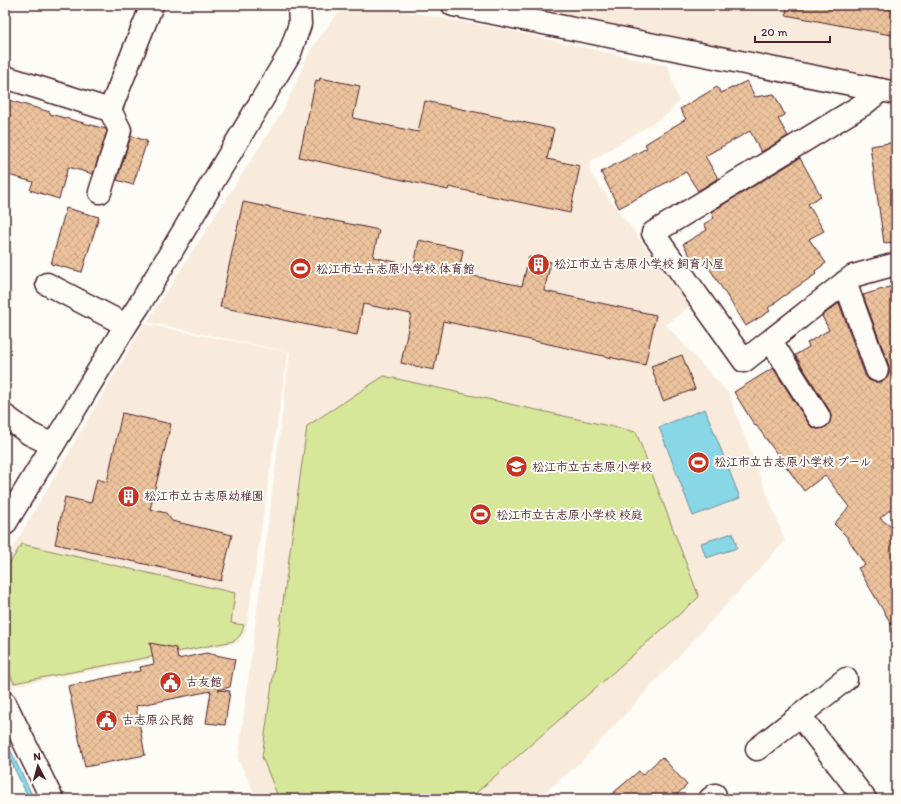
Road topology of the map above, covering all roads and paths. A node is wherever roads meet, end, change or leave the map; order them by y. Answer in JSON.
{"nodes":[{"id":1,"x":152,"y":5,"type":"edge"},
{"id":2,"x":299,"y":5,"type":"edge"},
{"id":3,"x":453,"y":5,"type":"edge"},
{"id":4,"x":5,"y":77,"type":"edge"},
{"id":5,"x":889,"y":92,"type":"edge"},
{"id":6,"x":110,"y":110,"type":"junction"},
{"id":7,"x":100,"y":192,"type":"dead end"},
{"id":8,"x":896,"y":264,"type":"edge"},
{"id":9,"x":845,"y":282,"type":"junction"},
{"id":10,"x":47,"y":284,"type":"dead end"},
{"id":11,"x":126,"y":325,"type":"junction"},
{"id":12,"x":771,"y":341,"type":"junction"},
{"id":13,"x":877,"y":370,"type":"dead end"},
{"id":14,"x":5,"y":416,"type":"edge"},
{"id":15,"x":819,"y":417,"type":"dead end"},
{"id":16,"x":53,"y":445,"type":"junction"},
{"id":17,"x":5,"y":524,"type":"edge"},
{"id":18,"x":846,"y":679,"type":"dead end"},
{"id":19,"x":5,"y":703,"type":"edge"},
{"id":20,"x":800,"y":716,"type":"junction"},
{"id":21,"x":757,"y":749,"type":"dead end"},
{"id":22,"x":52,"y":799,"type":"edge"},
{"id":23,"x":866,"y":799,"type":"edge"}],
"edges":[{"from":1,"to":6,"type":"street"},
{"from":2,"to":11,"type":"street"},
{"from":3,"to":5,"type":"street"},
{"from":4,"to":6,"type":"street"},
{"from":5,"to":12,"type":"street"},
{"from":6,"to":7,"type":"street"},
{"from":8,"to":9,"type":"street"},
{"from":9,"to":12,"type":"street"},
{"from":9,"to":13,"type":"street"},
{"from":10,"to":11,"type":"street"},
{"from":11,"to":16,"type":"street"},
{"from":12,"to":15,"type":"street"},
{"from":14,"to":16,"type":"street"},
{"from":16,"to":17,"type":"street"},
{"from":18,"to":20,"type":"street"},
{"from":19,"to":22,"type":"street"},
{"from":20,"to":21,"type":"street"},
{"from":20,"to":23,"type":"street"}]}
